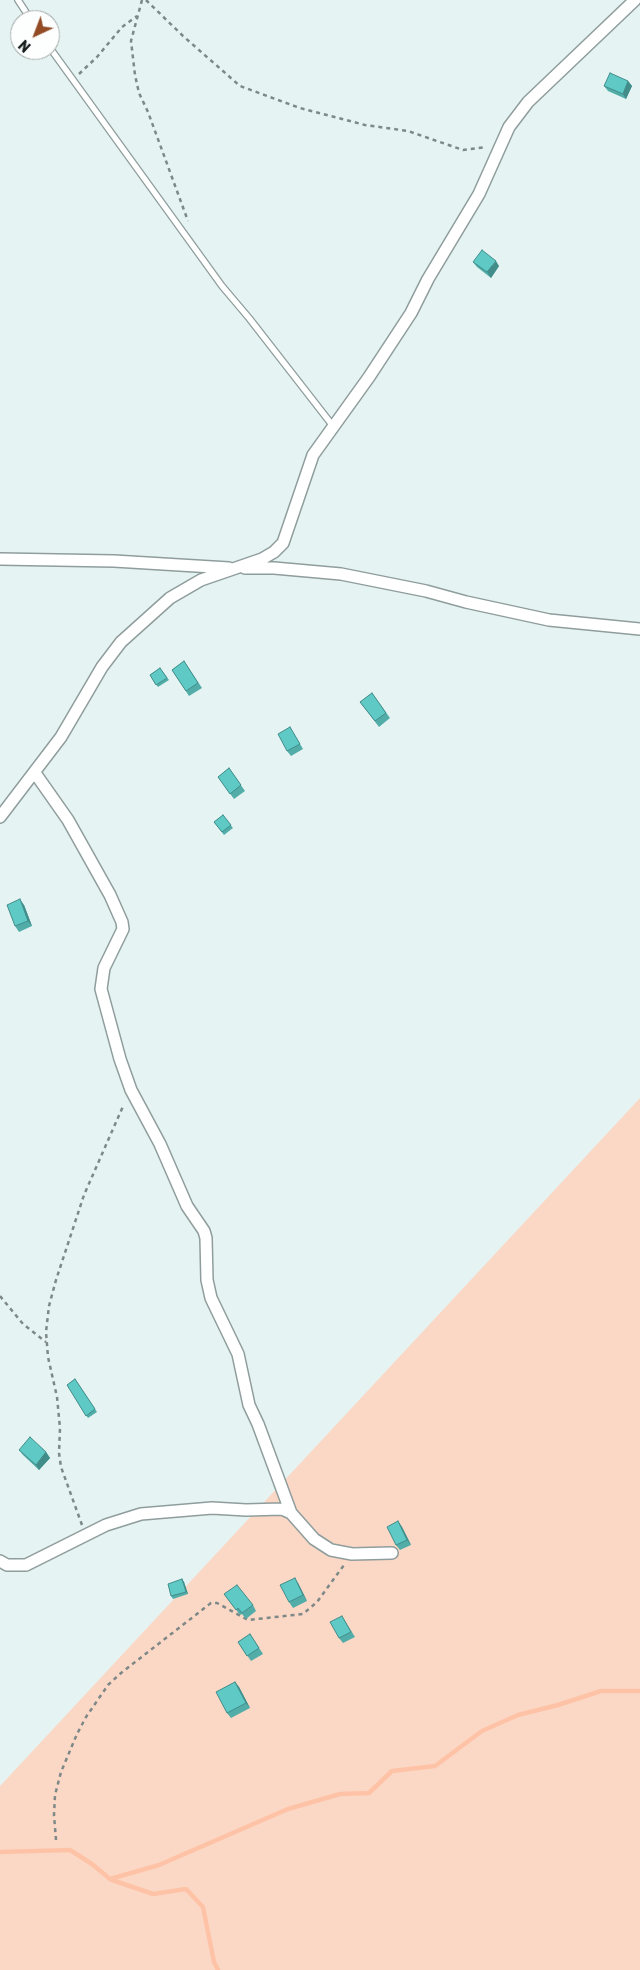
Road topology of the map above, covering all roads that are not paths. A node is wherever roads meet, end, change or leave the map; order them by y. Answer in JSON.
{"nodes":[{"id":1,"x":635,"y":0,"type":"edge"},
{"id":2,"x":59,"y":60,"type":"edge"},
{"id":3,"x":333,"y":426,"type":"junction"},
{"id":4,"x":0,"y":559,"type":"edge"},
{"id":5,"x":234,"y":568,"type":"junction"},
{"id":6,"x":640,"y":629,"type":"edge"},
{"id":7,"x":35,"y":773,"type":"junction"},
{"id":8,"x":0,"y":817,"type":"edge"},
{"id":9,"x":291,"y":1513,"type":"junction"},
{"id":10,"x":392,"y":1553,"type":"dead end"},
{"id":11,"x":0,"y":1562,"type":"edge"}],
"edges":[{"from":1,"to":3,"type":"street"},
{"from":2,"to":3,"type":"lane"},
{"from":3,"to":5,"type":"street"},
{"from":4,"to":5,"type":"street"},
{"from":5,"to":6,"type":"street"},
{"from":5,"to":7,"type":"street"},
{"from":7,"to":8,"type":"street"},
{"from":7,"to":9,"type":"street"},
{"from":9,"to":10,"type":"street"},
{"from":9,"to":11,"type":"street"}]}
